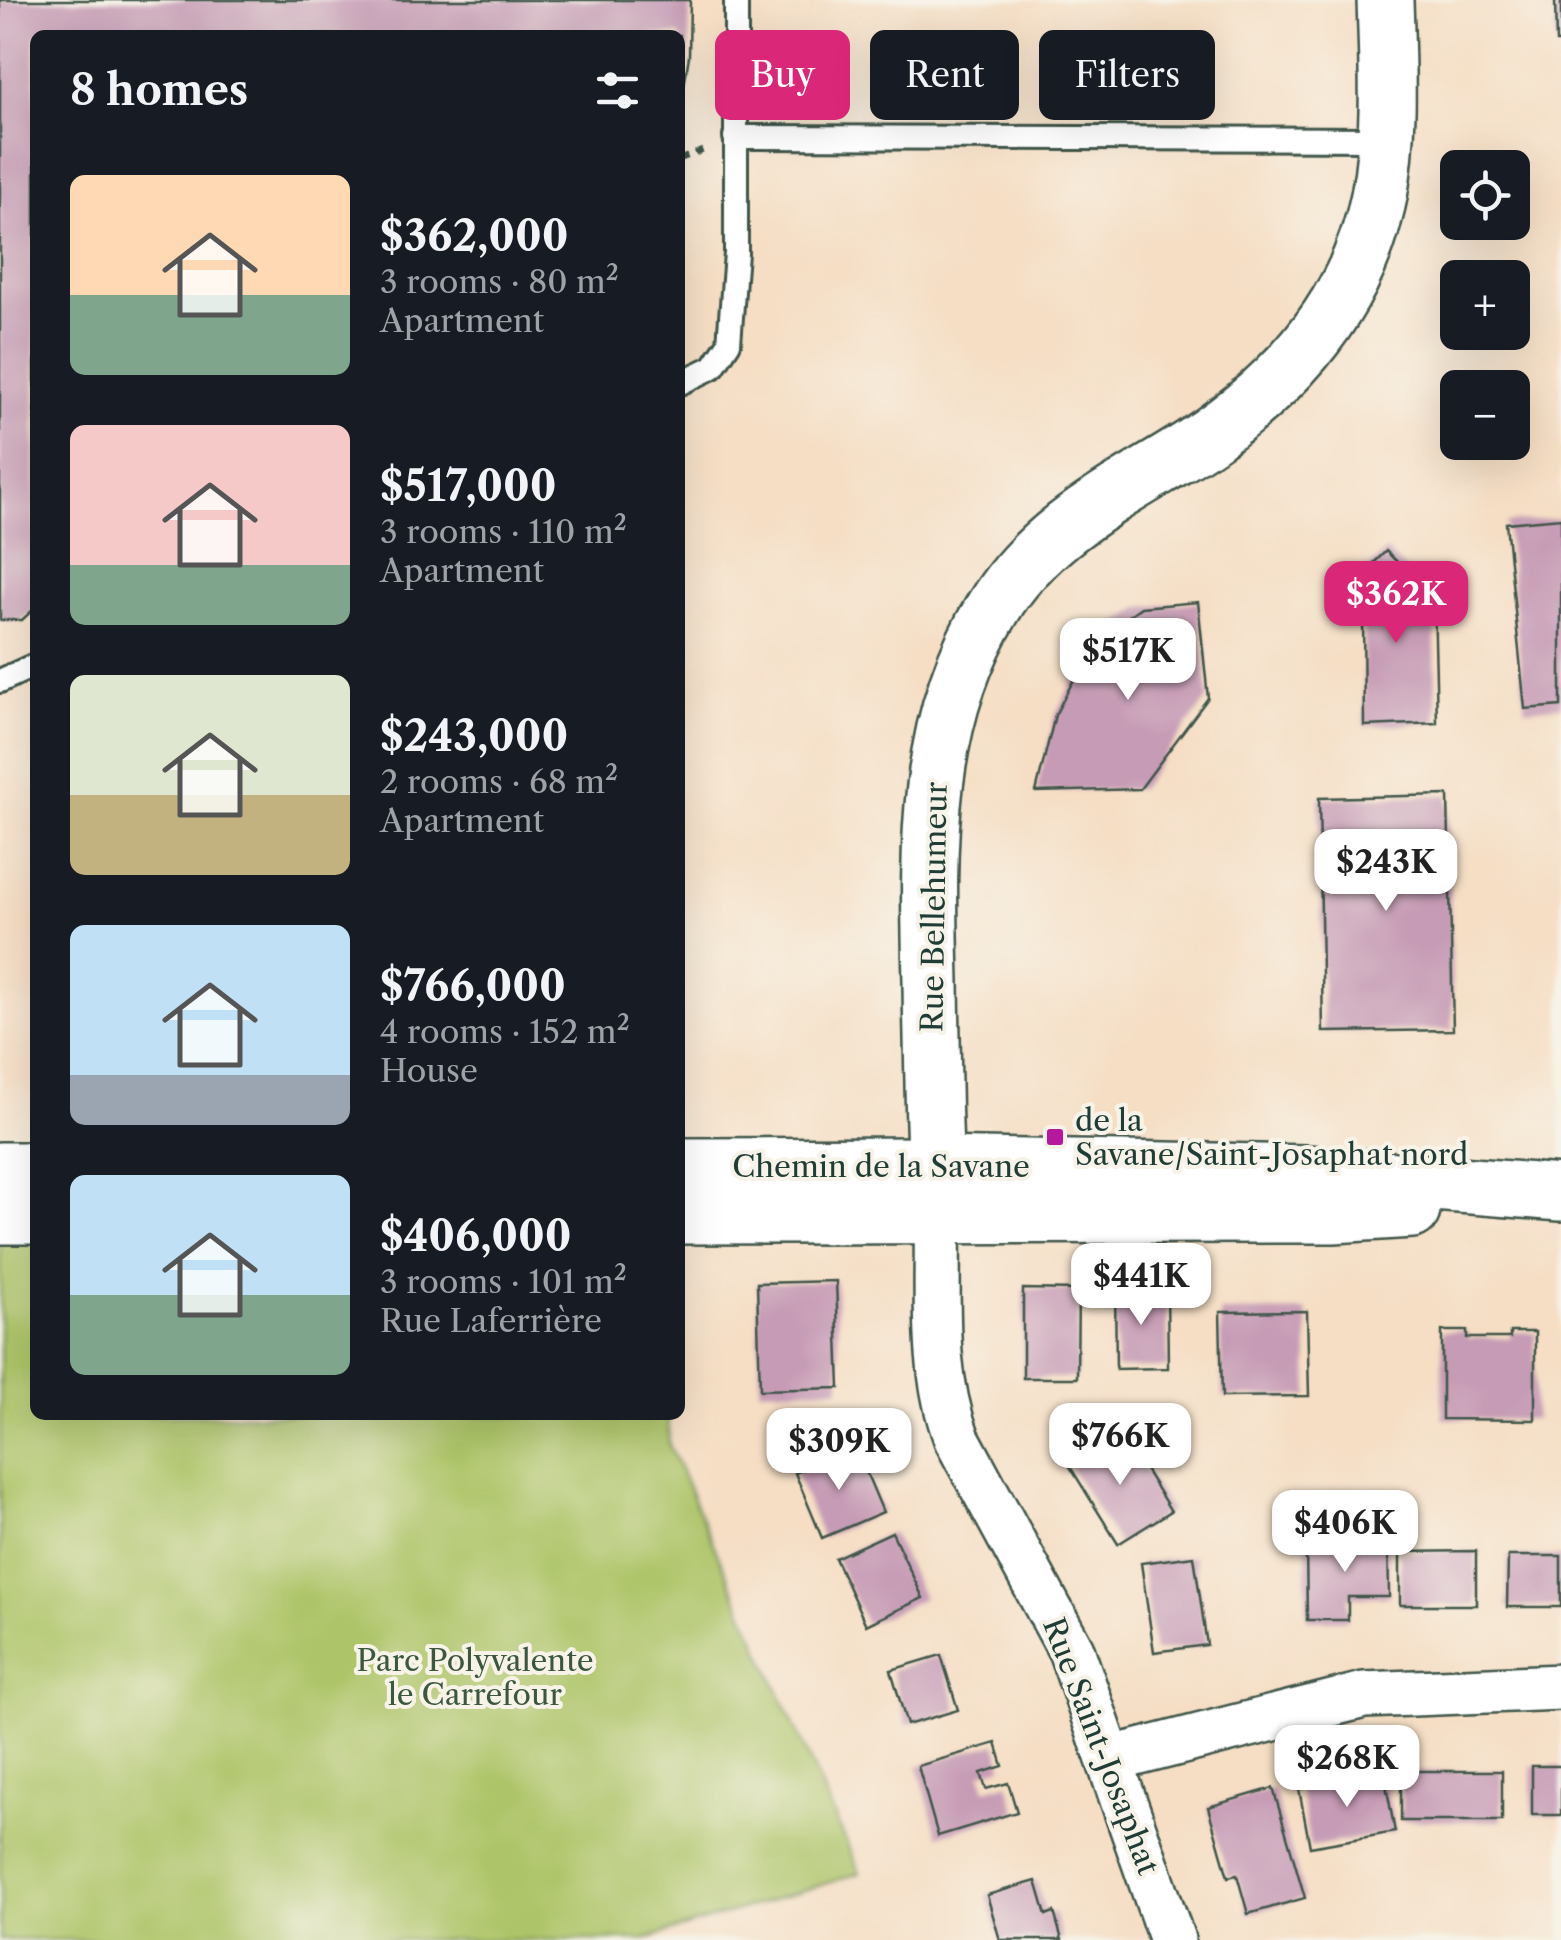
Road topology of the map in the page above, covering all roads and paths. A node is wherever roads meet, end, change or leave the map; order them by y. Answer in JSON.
{"nodes":[{"id":1,"x":736,"y":0,"type":"edge"},
{"id":2,"x":1385,"y":0,"type":"edge"},
{"id":3,"x":736,"y":137,"type":"junction"},
{"id":4,"x":1385,"y":139,"type":"junction"},
{"id":5,"x":685,"y":381,"type":"edge"},
{"id":6,"x":30,"y":667,"type":"edge"},
{"id":7,"x":0,"y":680,"type":"edge"},
{"id":8,"x":685,"y":1166,"type":"edge"},
{"id":9,"x":0,"y":1170,"type":"edge"},
{"id":10,"x":30,"y":1170,"type":"edge"},
{"id":11,"x":936,"y":1190,"type":"junction"},
{"id":12,"x":1561,"y":1197,"type":"edge"},
{"id":13,"x":685,"y":1215,"type":"edge"},
{"id":14,"x":0,"y":1216,"type":"edge"},
{"id":15,"x":30,"y":1216,"type":"edge"},
{"id":16,"x":1561,"y":1687,"type":"edge"},
{"id":17,"x":1112,"y":1759,"type":"junction"},
{"id":18,"x":1172,"y":1940,"type":"edge"}],
"edges":[{"from":1,"to":3,"type":"lane"},
{"from":2,"to":4,"type":"street","name":"Rue Bellehumeur"},
{"from":3,"to":4,"type":"lane"},
{"from":3,"to":5,"type":"lane"},
{"from":4,"to":11,"type":"street","name":"Rue Bellehumeur"},
{"from":6,"to":7,"type":"lane"},
{"from":8,"to":11,"type":"street","name":"Chemin de la Savane"},
{"from":9,"to":10,"type":"street"},
{"from":11,"to":12,"type":"street","name":"Chemin de la Savane"},
{"from":11,"to":13,"type":"street","name":"Chemin de la Savane"},
{"from":11,"to":17,"type":"street","name":"Rue Saint-Josaphat"},
{"from":14,"to":15,"type":"street"},
{"from":16,"to":17,"type":"street"},
{"from":17,"to":18,"type":"street","name":"Rue Saint-Josaphat"}]}
